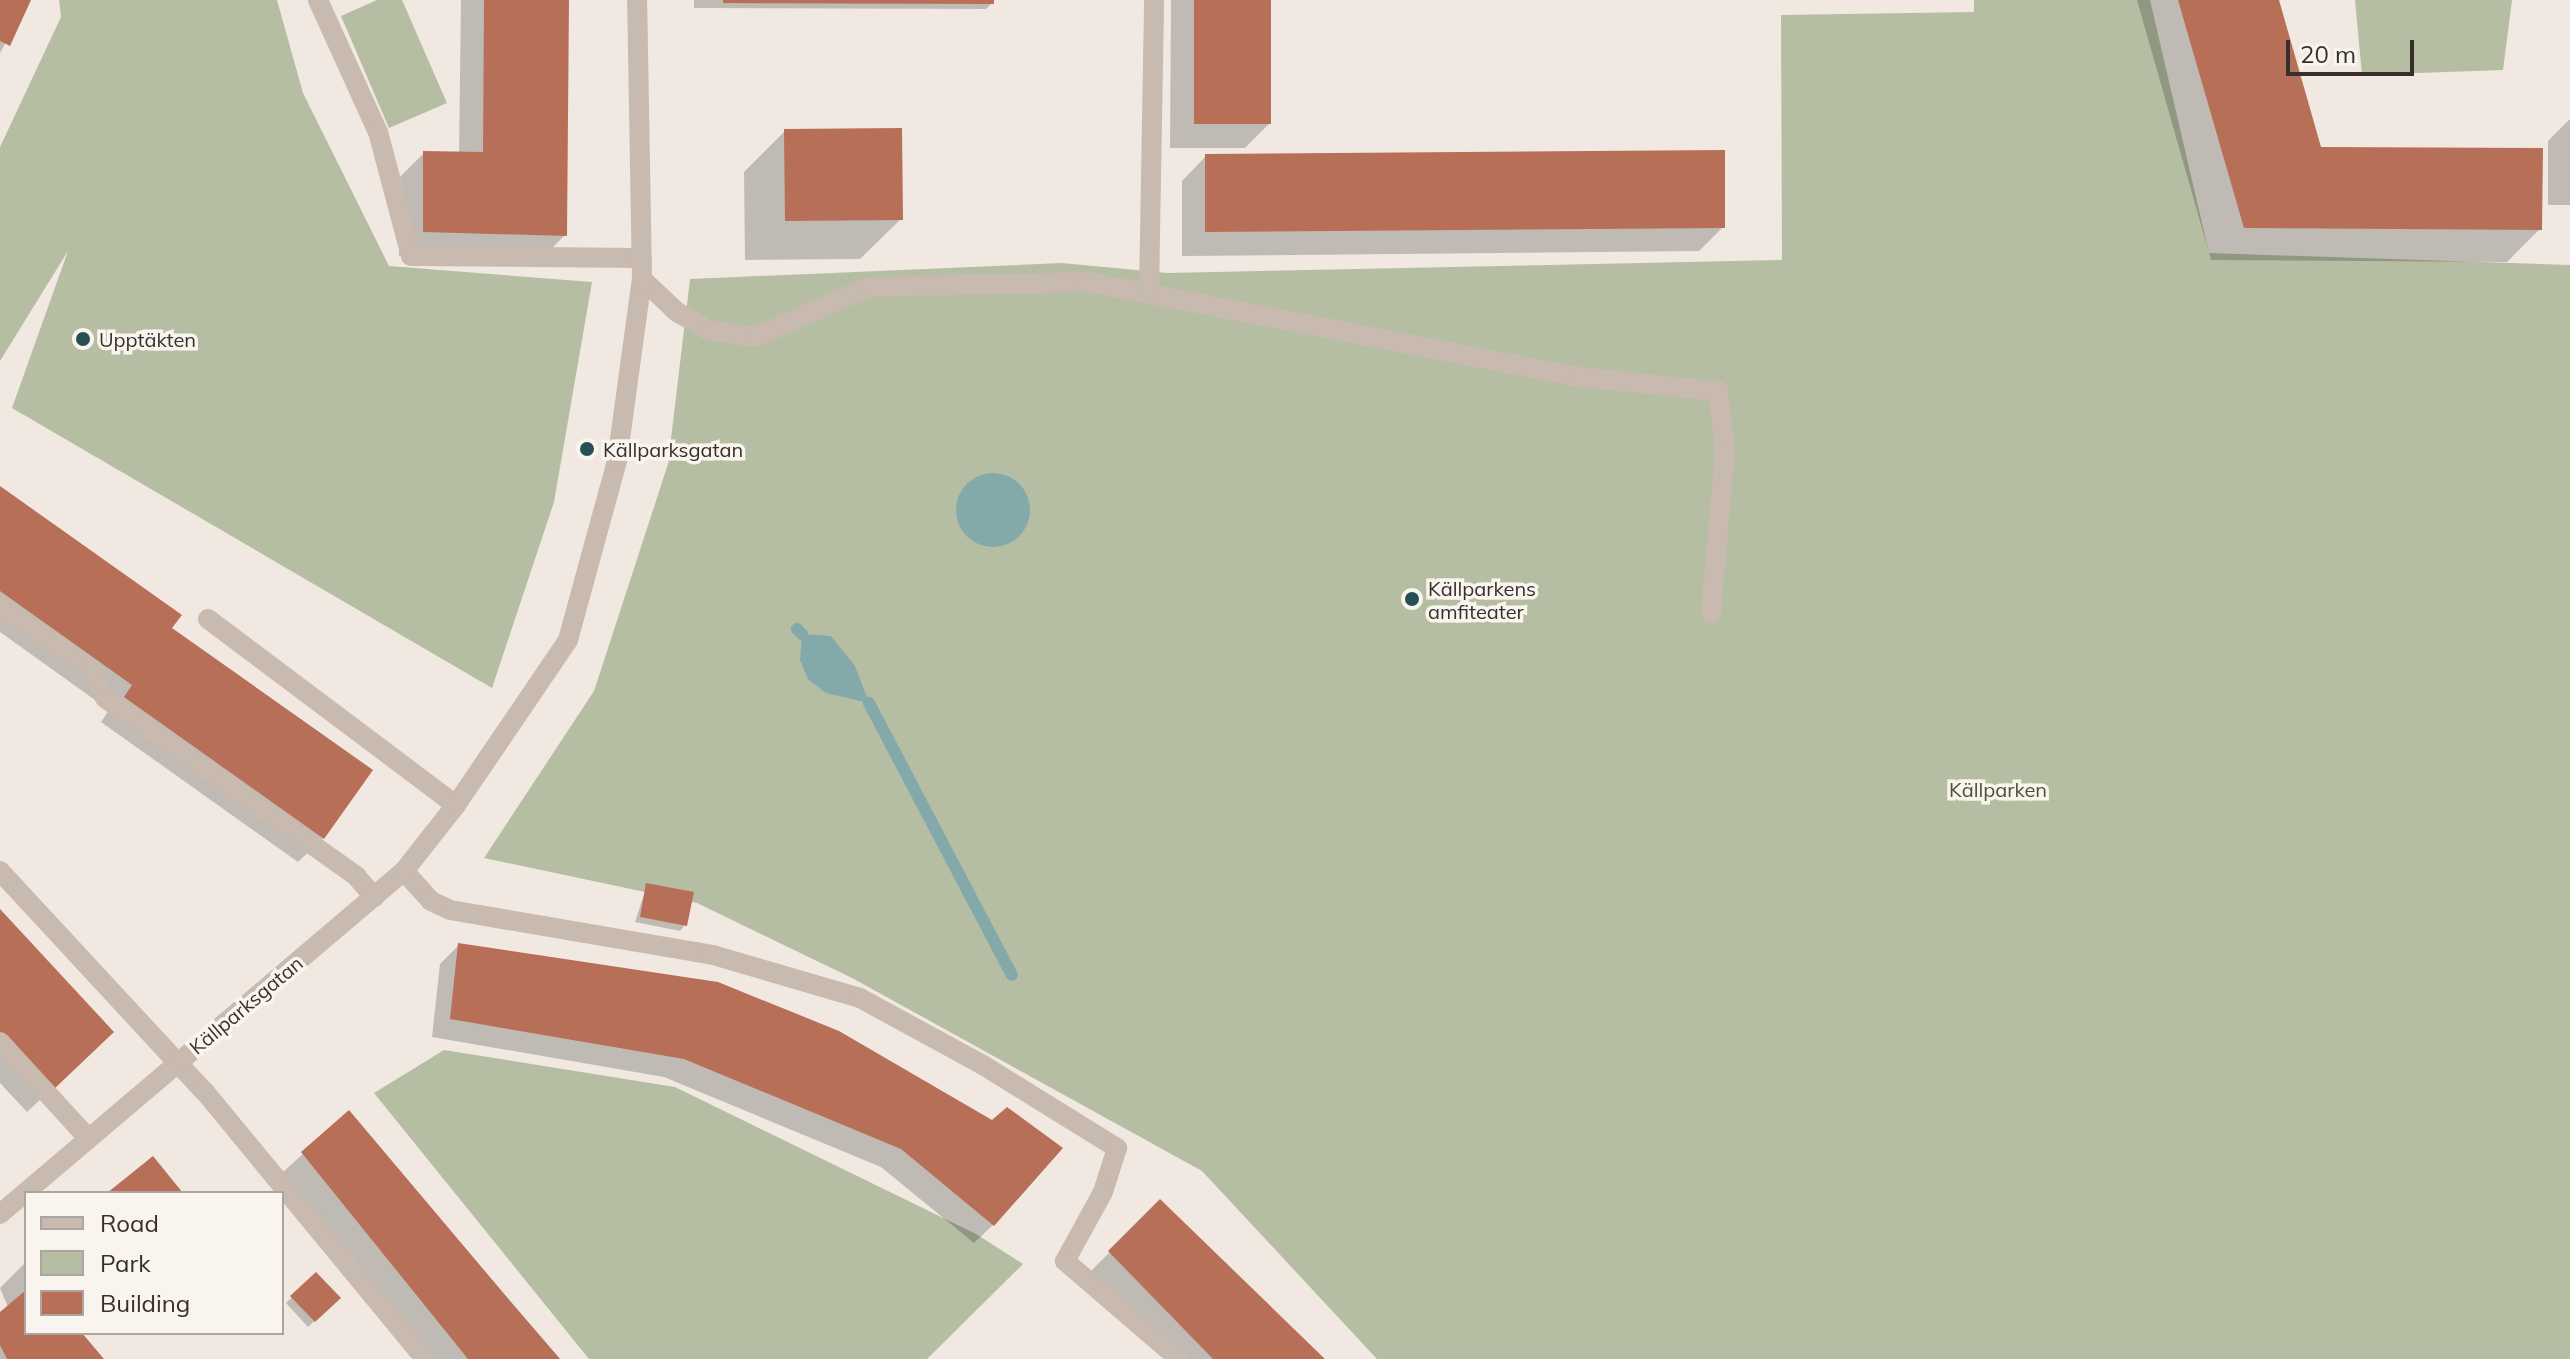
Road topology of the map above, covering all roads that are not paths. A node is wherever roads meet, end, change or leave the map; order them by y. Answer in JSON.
{"nodes":[{"id":1,"x":318,"y":0,"type":"edge"},
{"id":2,"x":637,"y":0,"type":"edge"},
{"id":3,"x":1154,"y":0,"type":"edge"},
{"id":4,"x":642,"y":258,"type":"junction"},
{"id":5,"x":642,"y":279,"type":"junction"},
{"id":6,"x":1149,"y":293,"type":"junction"},
{"id":7,"x":0,"y":606,"type":"edge"},
{"id":8,"x":1711,"y":613,"type":"dead end"},
{"id":9,"x":208,"y":619,"type":"dead end"},
{"id":10,"x":456,"y":805,"type":"junction"},
{"id":11,"x":0,"y":871,"type":"edge"},
{"id":12,"x":404,"y":871,"type":"junction"},
{"id":13,"x":374,"y":897,"type":"junction"},
{"id":14,"x":0,"y":1042,"type":"edge"},
{"id":15,"x":178,"y":1063,"type":"junction"},
{"id":16,"x":87,"y":1137,"type":"junction"},
{"id":17,"x":26,"y":1191,"type":"edge"},
{"id":18,"x":24,"y":1193,"type":"edge"},
{"id":19,"x":0,"y":1214,"type":"edge"},
{"id":20,"x":425,"y":1359,"type":"edge"},
{"id":21,"x":1179,"y":1359,"type":"edge"}],
"edges":[{"from":1,"to":4,"type":"street"},
{"from":2,"to":4,"type":"street","name":"Källparksgatan"},
{"from":3,"to":6,"type":"street"},
{"from":4,"to":5,"type":"street","name":"Källparksgatan"},
{"from":5,"to":6,"type":"street"},
{"from":5,"to":10,"type":"street","name":"Källparksgatan"},
{"from":6,"to":8,"type":"street"},
{"from":7,"to":13,"type":"street"},
{"from":9,"to":10,"type":"street"},
{"from":10,"to":12,"type":"street","name":"Källparksgatan"},
{"from":11,"to":15,"type":"street"},
{"from":12,"to":13,"type":"street","name":"Källparksgatan"},
{"from":12,"to":21,"type":"street"},
{"from":13,"to":15,"type":"street","name":"Källparksgatan"},
{"from":14,"to":16,"type":"street"},
{"from":15,"to":16,"type":"street","name":"Källparksgatan"},
{"from":15,"to":20,"type":"street"},
{"from":16,"to":17,"type":"street","name":"Källparksgatan"},
{"from":18,"to":19,"type":"street","name":"Källparksgatan"}]}
